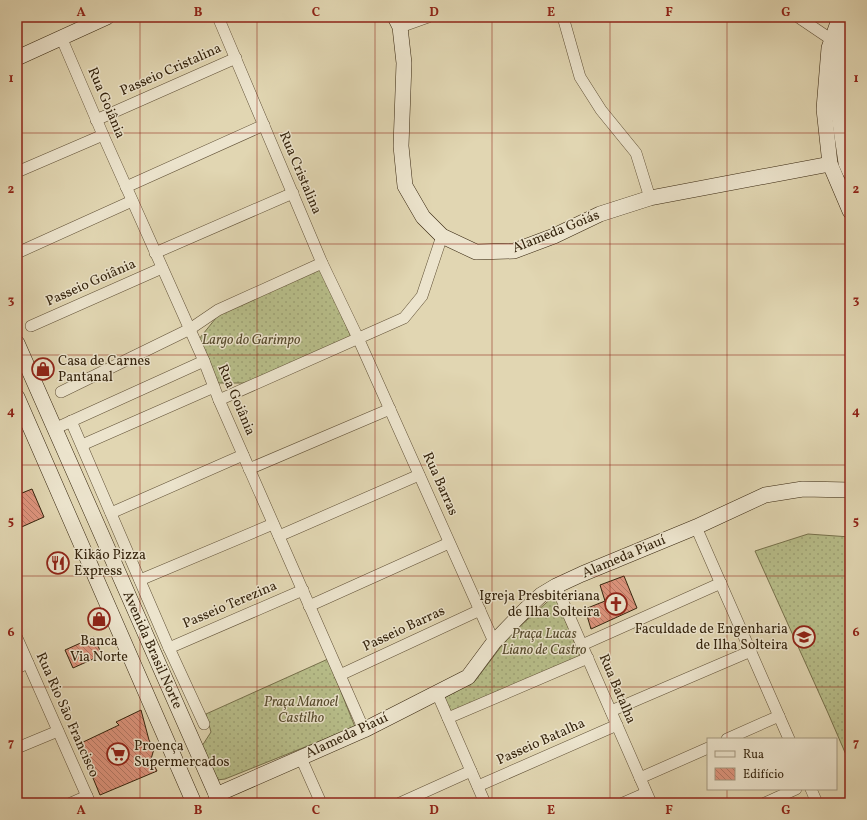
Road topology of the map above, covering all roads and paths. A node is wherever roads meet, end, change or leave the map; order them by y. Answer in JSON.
{"nodes":[{"id":1,"x":107,"y":17,"type":"edge"},
{"id":2,"x":218,"y":17,"type":"edge"},
{"id":3,"x":428,"y":17,"type":"edge"},
{"id":4,"x":563,"y":17,"type":"edge"},
{"id":5,"x":798,"y":17,"type":"edge"},
{"id":6,"x":840,"y":17,"type":"edge"},
{"id":7,"x":398,"y":22,"type":"edge"},
{"id":8,"x":850,"y":22,"type":"edge"},
{"id":9,"x":61,"y":37,"type":"junction"},
{"id":10,"x":832,"y":40,"type":"junction"},
{"id":11,"x":17,"y":58,"type":"edge"},
{"id":12,"x":236,"y":58,"type":"junction"},
{"id":13,"x":96,"y":120,"type":"junction"},
{"id":14,"x":845,"y":122,"type":"edge"},
{"id":15,"x":264,"y":124,"type":"junction"},
{"id":16,"x":103,"y":135,"type":"junction"},
{"id":17,"x":830,"y":164,"type":"junction"},
{"id":18,"x":17,"y":172,"type":"edge"},
{"id":19,"x":850,"y":172,"type":"edge"},
{"id":20,"x":126,"y":187,"type":"junction"},
{"id":21,"x":293,"y":193,"type":"junction"},
{"id":22,"x":650,"y":198,"type":"junction"},
{"id":23,"x":132,"y":201,"type":"junction"},
{"id":24,"x":850,"y":211,"type":"edge"},
{"id":25,"x":442,"y":236,"type":"junction"},
{"id":26,"x":17,"y":253,"type":"edge"},
{"id":27,"x":155,"y":253,"type":"junction"},
{"id":28,"x":322,"y":263,"type":"junction"},
{"id":29,"x":162,"y":268,"type":"junction"},
{"id":30,"x":31,"y":326,"type":"dead end"},
{"id":31,"x":190,"y":329,"type":"junction"},
{"id":32,"x":358,"y":338,"type":"junction"},
{"id":33,"x":17,"y":343,"type":"edge"},
{"id":34,"x":204,"y":361,"type":"junction"},
{"id":35,"x":214,"y":387,"type":"junction"},
{"id":36,"x":61,"y":392,"type":"dead end"},
{"id":37,"x":17,"y":397,"type":"edge"},
{"id":38,"x":219,"y":400,"type":"junction"},
{"id":39,"x":390,"y":409,"type":"junction"},
{"id":40,"x":71,"y":421,"type":"junction"},
{"id":41,"x":54,"y":429,"type":"junction"},
{"id":42,"x":82,"y":445,"type":"junction"},
{"id":43,"x":243,"y":455,"type":"junction"},
{"id":44,"x":249,"y":469,"type":"junction"},
{"id":45,"x":419,"y":475,"type":"junction"},
{"id":46,"x":850,"y":490,"type":"edge"},
{"id":47,"x":111,"y":513,"type":"junction"},
{"id":48,"x":273,"y":524,"type":"junction"},
{"id":49,"x":696,"y":527,"type":"junction"},
{"id":50,"x":279,"y":536,"type":"junction"},
{"id":51,"x":450,"y":543,"type":"junction"},
{"id":52,"x":140,"y":580,"type":"junction"},
{"id":53,"x":721,"y":583,"type":"junction"},
{"id":54,"x":556,"y":586,"type":"junction"},
{"id":55,"x":303,"y":590,"type":"junction"},
{"id":56,"x":309,"y":606,"type":"junction"},
{"id":57,"x":480,"y":610,"type":"junction"},
{"id":58,"x":17,"y":638,"type":"edge"},
{"id":59,"x":494,"y":642,"type":"junction"},
{"id":60,"x":582,"y":645,"type":"junction"},
{"id":61,"x":169,"y":648,"type":"junction"},
{"id":62,"x":751,"y":651,"type":"junction"},
{"id":63,"x":588,"y":658,"type":"junction"},
{"id":64,"x":28,"y":663,"type":"junction"},
{"id":65,"x":17,"y":668,"type":"edge"},
{"id":66,"x":340,"y":675,"type":"junction"},
{"id":67,"x":437,"y":693,"type":"junction"},
{"id":68,"x":611,"y":711,"type":"junction"},
{"id":69,"x":779,"y":716,"type":"junction"},
{"id":70,"x":448,"y":718,"type":"junction"},
{"id":71,"x":204,"y":724,"type":"dead end"},
{"id":72,"x":617,"y":725,"type":"junction"},
{"id":73,"x":364,"y":730,"type":"junction"},
{"id":74,"x":58,"y":731,"type":"junction"},
{"id":75,"x":729,"y":738,"type":"edge"},
{"id":76,"x":789,"y":738,"type":"edge"},
{"id":77,"x":17,"y":748,"type":"edge"},
{"id":78,"x":707,"y":748,"type":"edge"},
{"id":79,"x":301,"y":758,"type":"junction"},
{"id":80,"x":471,"y":771,"type":"junction"},
{"id":81,"x":640,"y":778,"type":"junction"},
{"id":82,"x":478,"y":786,"type":"junction"},
{"id":83,"x":794,"y":790,"type":"edge"},
{"id":84,"x":811,"y":790,"type":"edge"},
{"id":85,"x":648,"y":798,"type":"edge"},
{"id":86,"x":218,"y":799,"type":"edge"},
{"id":87,"x":88,"y":800,"type":"edge"},
{"id":88,"x":72,"y":803,"type":"edge"},
{"id":89,"x":194,"y":803,"type":"edge"},
{"id":90,"x":321,"y":803,"type":"edge"},
{"id":91,"x":400,"y":803,"type":"edge"},
{"id":92,"x":485,"y":803,"type":"edge"},
{"id":93,"x":623,"y":803,"type":"edge"},
{"id":94,"x":765,"y":803,"type":"edge"},
{"id":95,"x":817,"y":803,"type":"edge"}],
"edges":[{"from":1,"to":9,"type":"street"},
{"from":2,"to":12,"type":"street","name":"Rua Cristalina"},
{"from":3,"to":7,"type":"street"},
{"from":4,"to":22,"type":"street"},
{"from":5,"to":10,"type":"street"},
{"from":6,"to":10,"type":"street"},
{"from":7,"to":25,"type":"street","name":"Alameda Goiás"},
{"from":8,"to":14,"type":"street"},
{"from":9,"to":11,"type":"street"},
{"from":9,"to":13,"type":"street","name":"Rua Goiânia"},
{"from":10,"to":17,"type":"street"},
{"from":12,"to":13,"type":"street","name":"Passeio Cristalina"},
{"from":12,"to":15,"type":"street","name":"Rua Cristalina"},
{"from":13,"to":16,"type":"street","name":"Rua Goiânia"},
{"from":14,"to":19,"type":"street"},
{"from":15,"to":20,"type":"street"},
{"from":15,"to":21,"type":"street","name":"Rua Cristalina"},
{"from":16,"to":18,"type":"street"},
{"from":16,"to":20,"type":"street","name":"Rua Goiânia"},
{"from":17,"to":22,"type":"street","name":"Alameda Goiás"},
{"from":17,"to":24,"type":"street"},
{"from":20,"to":23,"type":"street","name":"Rua Goiânia"},
{"from":21,"to":27,"type":"street"},
{"from":21,"to":28,"type":"street","name":"Rua Cristalina"},
{"from":22,"to":25,"type":"street","name":"Alameda Goiás"},
{"from":23,"to":26,"type":"street"},
{"from":23,"to":27,"type":"street","name":"Rua Goiânia"},
{"from":25,"to":32,"type":"street"},
{"from":27,"to":29,"type":"street","name":"Rua Goiânia"},
{"from":28,"to":31,"type":"street"},
{"from":28,"to":32,"type":"street","name":"Rua Cristalina"},
{"from":29,"to":30,"type":"street","name":"Passeio Goiânia"},
{"from":29,"to":31,"type":"street","name":"Rua Goiânia"},
{"from":31,"to":34,"type":"street","name":"Rua Goiânia"},
{"from":31,"to":36,"type":"street"},
{"from":32,"to":38,"type":"street"},
{"from":32,"to":39,"type":"street","name":"Rua Barras"},
{"from":33,"to":41,"type":"street","name":"Avenida Brasil Norte"},
{"from":34,"to":35,"type":"street","name":"Rua Goiânia"},
{"from":34,"to":40,"type":"street"},
{"from":35,"to":38,"type":"street","name":"Rua Goiânia"},
{"from":35,"to":42,"type":"street"},
{"from":37,"to":89,"type":"street","name":"Avenida Brasil Norte"},
{"from":38,"to":43,"type":"street","name":"Rua Goiânia"},
{"from":39,"to":44,"type":"street"},
{"from":39,"to":45,"type":"street","name":"Rua Barras"},
{"from":40,"to":41,"type":"street"},
{"from":40,"to":42,"type":"street"},
{"from":41,"to":86,"type":"street","name":"Avenida Brasil Norte"},
{"from":42,"to":47,"type":"street"},
{"from":43,"to":44,"type":"street","name":"Rua Goiânia"},
{"from":43,"to":47,"type":"street"},
{"from":44,"to":48,"type":"street","name":"Rua Goiânia"},
{"from":45,"to":50,"type":"street"},
{"from":45,"to":51,"type":"street","name":"Rua Barras"},
{"from":46,"to":49,"type":"street","name":"Alameda Piauí"},
{"from":47,"to":52,"type":"street"},
{"from":48,"to":50,"type":"street","name":"Rua Goiânia"},
{"from":48,"to":52,"type":"street"},
{"from":49,"to":53,"type":"street"},
{"from":49,"to":54,"type":"street","name":"Alameda Piauí"},
{"from":50,"to":55,"type":"street","name":"Rua Goiânia"},
{"from":51,"to":56,"type":"street"},
{"from":51,"to":57,"type":"street","name":"Rua Barras"},
{"from":52,"to":61,"type":"street"},
{"from":53,"to":60,"type":"street"},
{"from":53,"to":62,"type":"street"},
{"from":54,"to":59,"type":"street","name":"Alameda Piauí"},
{"from":54,"to":60,"type":"street","name":"Rua Batalha"},
{"from":55,"to":56,"type":"street","name":"Rua Goiânia"},
{"from":55,"to":61,"type":"street","name":"Passeio Terezina"},
{"from":56,"to":66,"type":"street","name":"Rua Goiânia"},
{"from":57,"to":59,"type":"street","name":"Rua Barras"},
{"from":57,"to":66,"type":"street","name":"Passeio Barras"},
{"from":58,"to":64,"type":"street","name":"Rua Rio São Francisco"},
{"from":59,"to":67,"type":"street","name":"Alameda Piauí"},
{"from":60,"to":63,"type":"street","name":"Rua Batalha"},
{"from":61,"to":71,"type":"street"},
{"from":62,"to":68,"type":"street"},
{"from":62,"to":69,"type":"street"},
{"from":63,"to":68,"type":"street","name":"Rua Batalha"},
{"from":63,"to":70,"type":"street"},
{"from":64,"to":65,"type":"street"},
{"from":64,"to":74,"type":"street","name":"Rua Rio São Francisco"},
{"from":66,"to":73,"type":"street","name":"Rua Goiânia"},
{"from":67,"to":70,"type":"street"},
{"from":67,"to":73,"type":"street","name":"Alameda Piauí"},
{"from":68,"to":72,"type":"street","name":"Rua Batalha"},
{"from":69,"to":75,"type":"street"},
{"from":69,"to":76,"type":"street"},
{"from":70,"to":80,"type":"street"},
{"from":72,"to":81,"type":"street","name":"Rua Batalha"},
{"from":72,"to":82,"type":"street","name":"Passeio Batalha"},
{"from":73,"to":79,"type":"street","name":"Alameda Piauí"},
{"from":74,"to":77,"type":"street"},
{"from":74,"to":87,"type":"street","name":"Rua Rio São Francisco"},
{"from":78,"to":81,"type":"street"},
{"from":79,"to":86,"type":"street","name":"Alameda Piauí"},
{"from":79,"to":90,"type":"street"},
{"from":80,"to":82,"type":"street"},
{"from":80,"to":91,"type":"street"},
{"from":81,"to":85,"type":"street","name":"Rua Batalha"},
{"from":82,"to":92,"type":"street"},
{"from":83,"to":94,"type":"street"},
{"from":84,"to":95,"type":"street"},
{"from":85,"to":93,"type":"street"},
{"from":87,"to":88,"type":"street"}]}
